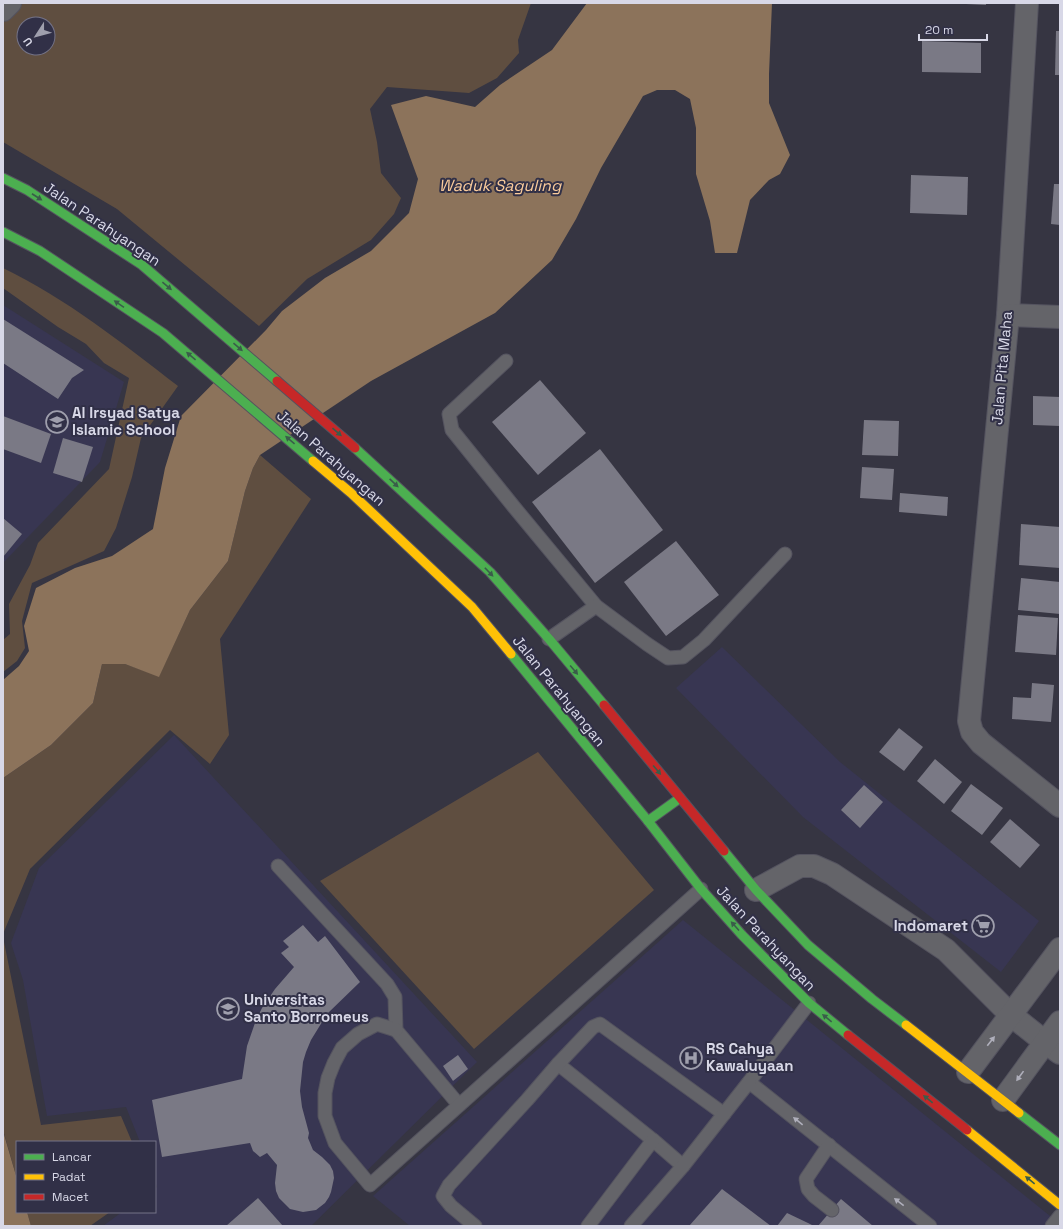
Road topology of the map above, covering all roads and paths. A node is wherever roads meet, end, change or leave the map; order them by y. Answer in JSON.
{"nodes":[{"id":1,"x":10,"y":3,"type":"edge"},
{"id":2,"x":1027,"y":3,"type":"edge"},
{"id":3,"x":3,"y":10,"type":"edge"},
{"id":4,"x":3,"y":178,"type":"edge"},
{"id":5,"x":3,"y":232,"type":"edge"},
{"id":6,"x":1008,"y":315,"type":"junction"},
{"id":7,"x":1060,"y":317,"type":"edge"},
{"id":8,"x":506,"y":362,"type":"dead end"},
{"id":9,"x":785,"y":554,"type":"dead end"},
{"id":10,"x":596,"y":606,"type":"junction"},
{"id":11,"x":548,"y":640,"type":"junction"},
{"id":12,"x":680,"y":798,"type":"junction"},
{"id":13,"x":1060,"y":806,"type":"edge"},
{"id":14,"x":648,"y":821,"type":"junction"},
{"id":15,"x":278,"y":866,"type":"dead end"},
{"id":16,"x":701,"y":889,"type":"junction"},
{"id":17,"x":756,"y":890,"type":"junction"},
{"id":18,"x":1060,"y":949,"type":"edge"},
{"id":19,"x":809,"y":1003,"type":"junction"},
{"id":20,"x":1011,"y":1015,"type":"junction"},
{"id":21,"x":1060,"y":1022,"type":"edge"},
{"id":22,"x":396,"y":1030,"type":"junction"},
{"id":23,"x":1052,"y":1048,"type":"edge"},
{"id":24,"x":558,"y":1064,"type":"junction"},
{"id":25,"x":968,"y":1072,"type":"junction"},
{"id":26,"x":749,"y":1082,"type":"junction"},
{"id":27,"x":1003,"y":1100,"type":"junction"},
{"id":28,"x":459,"y":1105,"type":"junction"},
{"id":29,"x":724,"y":1114,"type":"junction"},
{"id":30,"x":653,"y":1140,"type":"junction"},
{"id":31,"x":1060,"y":1145,"type":"edge"},
{"id":32,"x":829,"y":1146,"type":"junction"},
{"id":33,"x":683,"y":1166,"type":"junction"},
{"id":34,"x":1060,"y":1205,"type":"edge"},
{"id":35,"x":832,"y":1210,"type":"dead end"},
{"id":36,"x":1060,"y":1216,"type":"edge"},
{"id":37,"x":923,"y":1224,"type":"edge"},
{"id":38,"x":475,"y":1226,"type":"edge"},
{"id":39,"x":588,"y":1226,"type":"edge"},
{"id":40,"x":631,"y":1226,"type":"edge"},
{"id":41,"x":1052,"y":1226,"type":"edge"}],
"edges":[{"from":1,"to":3,"type":"street"},
{"from":2,"to":6,"type":"street","name":"Jalan Pita Maha"},
{"from":4,"to":11,"type":"main road","name":"Jalan Parahyangan","one_way":true},
{"from":14,"to":5,"type":"main road","name":"Jalan Parahyangan","one_way":true},
{"from":6,"to":7,"type":"street"},
{"from":6,"to":13,"type":"street","name":"Jalan Pita Maha"},
{"from":8,"to":10,"type":"lane"},
{"from":9,"to":10,"type":"lane"},
{"from":10,"to":11,"type":"lane"},
{"from":11,"to":12,"type":"main road","name":"Jalan Parahyangan","one_way":true},
{"from":12,"to":14,"type":"main road"},
{"from":12,"to":17,"type":"main road","name":"Jalan Parahyangan"},
{"from":14,"to":16,"type":"main road","name":"Jalan Parahyangan"},
{"from":15,"to":22,"type":"lane"},
{"from":19,"to":16,"type":"main road","name":"Jalan Parahyangan","one_way":true},
{"from":16,"to":28,"type":"lane"},
{"from":17,"to":20,"type":"street"},
{"from":17,"to":25,"type":"main road","name":"Jalan Parahyangan"},
{"from":18,"to":20,"type":"street"},
{"from":19,"to":26,"type":"lane"},
{"from":34,"to":19,"type":"main road","name":"Jalan Parahyangan","one_way":true},
{"from":20,"to":23,"type":"street"},
{"from":25,"to":20,"type":"street","one_way":true},
{"from":21,"to":23,"type":"street"},
{"from":22,"to":28,"type":"lane"},
{"from":22,"to":28,"type":"lane"},
{"from":23,"to":27,"type":"street","one_way":true},
{"from":24,"to":29,"type":"lane"},
{"from":24,"to":30,"type":"lane"},
{"from":24,"to":38,"type":"lane"},
{"from":25,"to":27,"type":"main road","name":"Jalan Parahyangan"},
{"from":26,"to":29,"type":"lane"},
{"from":32,"to":26,"type":"lane","one_way":true},
{"from":27,"to":31,"type":"main road","name":"Jalan Parahyangan"},
{"from":29,"to":33,"type":"lane"},
{"from":30,"to":33,"type":"lane"},
{"from":30,"to":39,"type":"lane"},
{"from":32,"to":35,"type":"lane"},
{"from":37,"to":32,"type":"lane","one_way":true},
{"from":33,"to":40,"type":"lane"},
{"from":36,"to":41,"type":"lane"}]}
